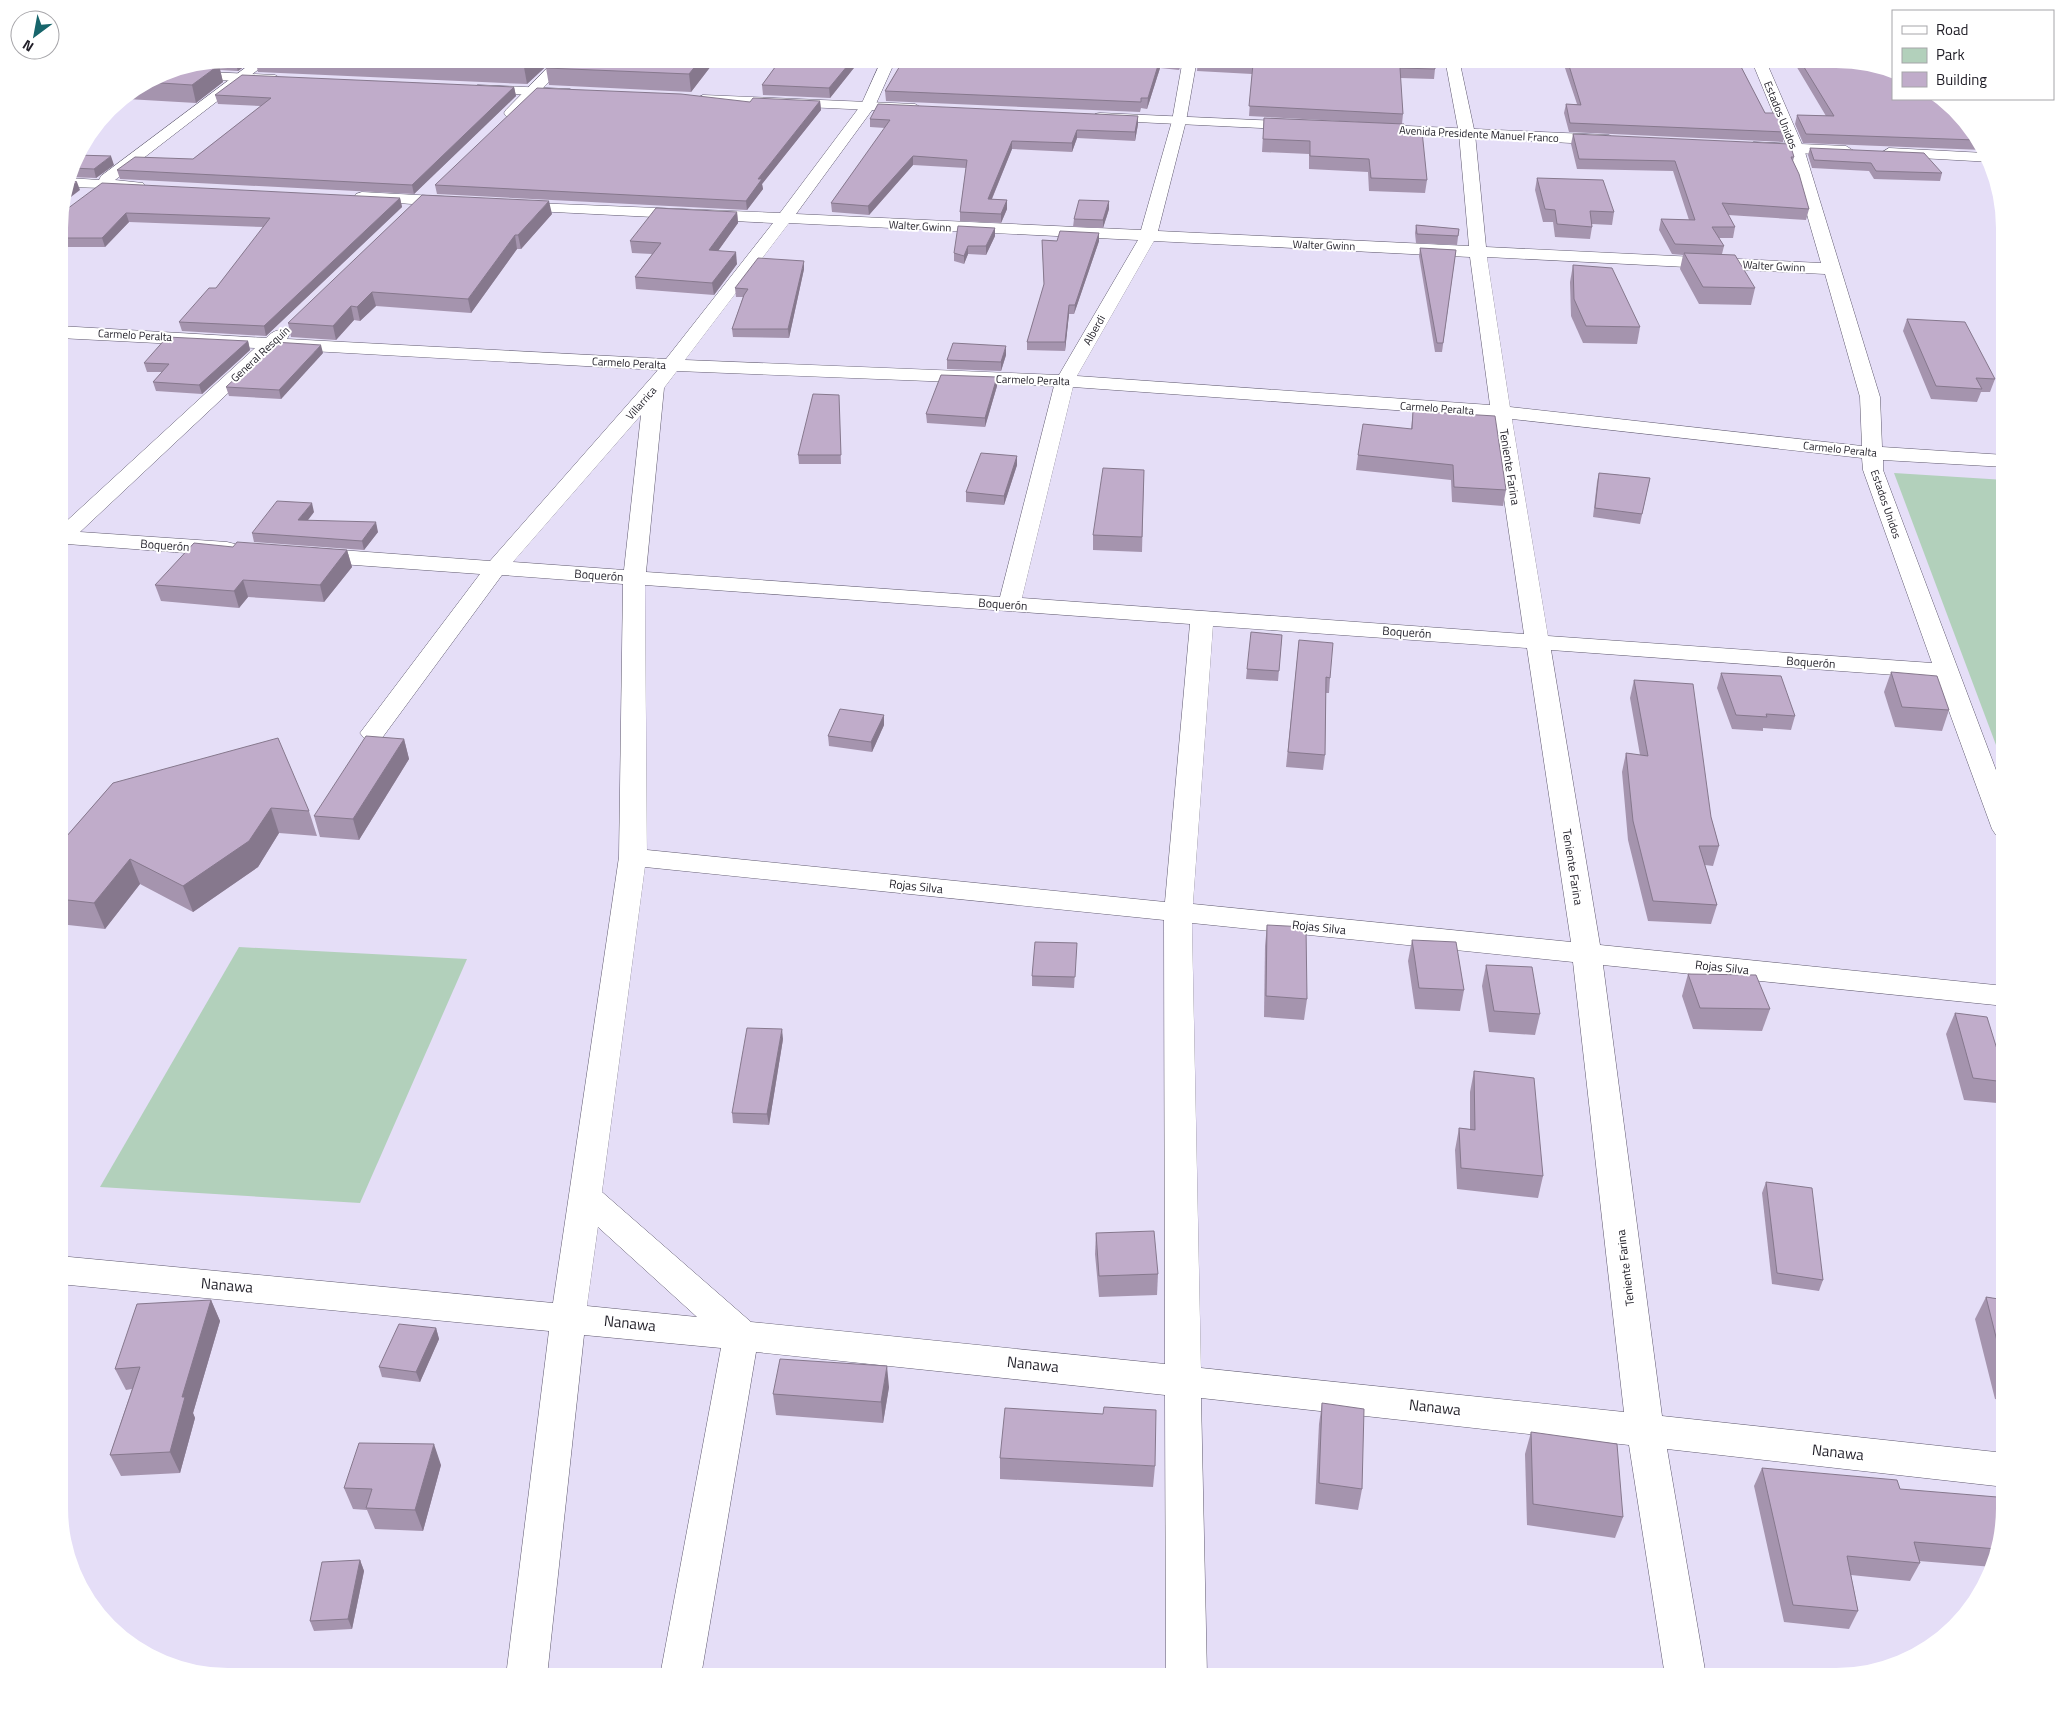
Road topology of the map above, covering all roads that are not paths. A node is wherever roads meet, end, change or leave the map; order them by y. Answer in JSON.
{"nodes":[{"id":1,"x":253,"y":68,"type":"edge"},
{"id":2,"x":556,"y":68,"type":"edge"},
{"id":3,"x":885,"y":68,"type":"edge"},
{"id":4,"x":1188,"y":68,"type":"edge"},
{"id":5,"x":1454,"y":68,"type":"edge"},
{"id":6,"x":1762,"y":68,"type":"edge"},
{"id":7,"x":181,"y":75,"type":"edge"},
{"id":8,"x":240,"y":78,"type":"junction"},
{"id":9,"x":288,"y":80,"type":"edge"},
{"id":10,"x":465,"y":88,"type":"edge"},
{"id":11,"x":534,"y":91,"type":"junction"},
{"id":12,"x":583,"y":94,"type":"edge"},
{"id":13,"x":691,"y":98,"type":"edge"},
{"id":14,"x":868,"y":106,"type":"junction"},
{"id":15,"x":926,"y":109,"type":"edge"},
{"id":16,"x":1082,"y":116,"type":"edge"},
{"id":17,"x":1179,"y":121,"type":"junction"},
{"id":18,"x":498,"y":125,"type":"edge"},
{"id":19,"x":1318,"y":127,"type":"edge"},
{"id":20,"x":1368,"y":129,"type":"edge"},
{"id":21,"x":1467,"y":134,"type":"junction"},
{"id":22,"x":1626,"y":141,"type":"edge"},
{"id":23,"x":1736,"y":146,"type":"edge"},
{"id":24,"x":1796,"y":149,"type":"junction"},
{"id":25,"x":1980,"y":158,"type":"edge"},
{"id":26,"x":74,"y":183,"type":"edge"},
{"id":27,"x":101,"y":184,"type":"junction"},
{"id":28,"x":149,"y":187,"type":"edge"},
{"id":29,"x":435,"y":187,"type":"edge"},
{"id":30,"x":343,"y":196,"type":"edge"},
{"id":31,"x":80,"y":200,"type":"edge"},
{"id":32,"x":420,"y":200,"type":"junction"},
{"id":33,"x":470,"y":203,"type":"edge"},
{"id":34,"x":499,"y":204,"type":"edge"},
{"id":35,"x":784,"y":219,"type":"junction"},
{"id":36,"x":399,"y":221,"type":"edge"},
{"id":37,"x":1148,"y":238,"type":"junction"},
{"id":38,"x":1478,"y":252,"type":"junction"},
{"id":39,"x":1831,"y":269,"type":"junction"},
{"id":40,"x":293,"y":322,"type":"edge"},
{"id":41,"x":68,"y":332,"type":"edge"},
{"id":42,"x":272,"y":342,"type":"junction"},
{"id":43,"x":663,"y":377,"type":"junction"},
{"id":44,"x":1065,"y":380,"type":"junction"},
{"id":45,"x":1501,"y":412,"type":"junction"},
{"id":46,"x":1872,"y":453,"type":"junction"},
{"id":47,"x":1996,"y":460,"type":"edge"},
{"id":48,"x":68,"y":531,"type":"edge"},
{"id":49,"x":68,"y":539,"type":"edge"},
{"id":50,"x":250,"y":551,"type":"edge"},
{"id":51,"x":289,"y":554,"type":"edge"},
{"id":52,"x":496,"y":568,"type":"junction"},
{"id":53,"x":634,"y":578,"type":"junction"},
{"id":54,"x":1009,"y":605,"type":"junction"},
{"id":55,"x":1202,"y":618,"type":"junction"},
{"id":56,"x":1537,"y":642,"type":"junction"},
{"id":57,"x":1947,"y":671,"type":"junction"},
{"id":58,"x":373,"y":733,"type":"dead end"},
{"id":59,"x":1996,"y":804,"type":"edge"},
{"id":60,"x":633,"y":857,"type":"junction"},
{"id":61,"x":1178,"y":912,"type":"junction"},
{"id":62,"x":1587,"y":954,"type":"junction"},
{"id":63,"x":1996,"y":995,"type":"edge"},
{"id":64,"x":585,"y":1196,"type":"junction"},
{"id":65,"x":68,"y":1271,"type":"edge"},
{"id":66,"x":568,"y":1317,"type":"junction"},
{"id":67,"x":741,"y":1335,"type":"junction"},
{"id":68,"x":1184,"y":1380,"type":"junction"},
{"id":69,"x":1645,"y":1430,"type":"junction"},
{"id":70,"x":1996,"y":1469,"type":"edge"},
{"id":71,"x":527,"y":1668,"type":"edge"},
{"id":72,"x":681,"y":1668,"type":"edge"},
{"id":73,"x":1186,"y":1668,"type":"edge"},
{"id":74,"x":1684,"y":1668,"type":"edge"}],
"edges":[{"from":1,"to":8,"type":"street"},
{"from":2,"to":11,"type":"street"},
{"from":3,"to":14,"type":"street","name":"Villarrica"},
{"from":4,"to":17,"type":"street","name":"Alberdi"},
{"from":5,"to":21,"type":"street","name":"Teniente Farina"},
{"from":6,"to":24,"type":"street","name":"Estados Unidos"},
{"from":7,"to":8,"type":"street"},
{"from":8,"to":9,"type":"street"},
{"from":8,"to":27,"type":"street"},
{"from":10,"to":11,"type":"street"},
{"from":11,"to":12,"type":"street"},
{"from":11,"to":18,"type":"street"},
{"from":13,"to":14,"type":"street"},
{"from":14,"to":15,"type":"street"},
{"from":14,"to":35,"type":"street","name":"Villarrica"},
{"from":16,"to":17,"type":"street"},
{"from":17,"to":19,"type":"street"},
{"from":17,"to":37,"type":"street","name":"Alberdi"},
{"from":20,"to":21,"type":"street","name":"Avenida Presidente Manuel Franco"},
{"from":21,"to":22,"type":"street","name":"Avenida Presidente Manuel Franco"},
{"from":21,"to":38,"type":"street","name":"Teniente Farina"},
{"from":23,"to":24,"type":"street"},
{"from":24,"to":25,"type":"street"},
{"from":24,"to":39,"type":"street","name":"Estados Unidos"},
{"from":26,"to":27,"type":"street"},
{"from":27,"to":28,"type":"street"},
{"from":27,"to":31,"type":"street"},
{"from":29,"to":32,"type":"street"},
{"from":30,"to":32,"type":"street"},
{"from":32,"to":33,"type":"street"},
{"from":32,"to":36,"type":"street"},
{"from":34,"to":35,"type":"street","name":"Walter Gwinn"},
{"from":35,"to":37,"type":"street","name":"Walter Gwinn"},
{"from":35,"to":43,"type":"street","name":"Villarrica"},
{"from":37,"to":38,"type":"street","name":"Walter Gwinn"},
{"from":37,"to":44,"type":"street","name":"Alberdi"},
{"from":38,"to":39,"type":"street","name":"Walter Gwinn"},
{"from":38,"to":45,"type":"street","name":"Teniente Farina"},
{"from":39,"to":46,"type":"street","name":"Estados Unidos"},
{"from":40,"to":42,"type":"street","name":"General Resquín"},
{"from":41,"to":42,"type":"street","name":"Carmelo Peralta"},
{"from":42,"to":43,"type":"street","name":"Carmelo Peralta"},
{"from":42,"to":48,"type":"street","name":"General Resquín"},
{"from":43,"to":44,"type":"street","name":"Carmelo Peralta"},
{"from":43,"to":52,"type":"street","name":"Villarrica"},
{"from":43,"to":53,"type":"street"},
{"from":44,"to":45,"type":"street","name":"Carmelo Peralta"},
{"from":44,"to":54,"type":"street","name":"Alberdi"},
{"from":45,"to":46,"type":"street","name":"Carmelo Peralta"},
{"from":45,"to":56,"type":"street","name":"Teniente Farina"},
{"from":46,"to":47,"type":"street","name":"Carmelo Peralta"},
{"from":46,"to":57,"type":"street","name":"Estados Unidos"},
{"from":49,"to":50,"type":"street","name":"Boquerón"},
{"from":51,"to":52,"type":"street","name":"Boquerón"},
{"from":52,"to":53,"type":"street","name":"Boquerón"},
{"from":52,"to":58,"type":"street","name":"Villarrica"},
{"from":53,"to":54,"type":"street","name":"Boquerón"},
{"from":53,"to":60,"type":"street"},
{"from":54,"to":55,"type":"street","name":"Boquerón"},
{"from":55,"to":56,"type":"street","name":"Boquerón"},
{"from":55,"to":61,"type":"street"},
{"from":56,"to":57,"type":"street","name":"Boquerón"},
{"from":56,"to":62,"type":"street","name":"Teniente Farina"},
{"from":57,"to":59,"type":"street","name":"Estados Unidos"},
{"from":60,"to":61,"type":"street","name":"Rojas Silva"},
{"from":60,"to":64,"type":"street"},
{"from":61,"to":62,"type":"street","name":"Rojas Silva"},
{"from":61,"to":68,"type":"street"},
{"from":62,"to":63,"type":"street","name":"Rojas Silva"},
{"from":62,"to":69,"type":"street","name":"Teniente Farina"},
{"from":64,"to":66,"type":"street"},
{"from":64,"to":67,"type":"street"},
{"from":65,"to":66,"type":"street","name":"Nanawa"},
{"from":66,"to":67,"type":"street","name":"Nanawa"},
{"from":66,"to":71,"type":"street"},
{"from":67,"to":68,"type":"street","name":"Nanawa"},
{"from":67,"to":72,"type":"street"},
{"from":68,"to":69,"type":"street","name":"Nanawa"},
{"from":68,"to":73,"type":"street"},
{"from":69,"to":70,"type":"street","name":"Nanawa"},
{"from":69,"to":74,"type":"street","name":"Teniente Farina"}]}
